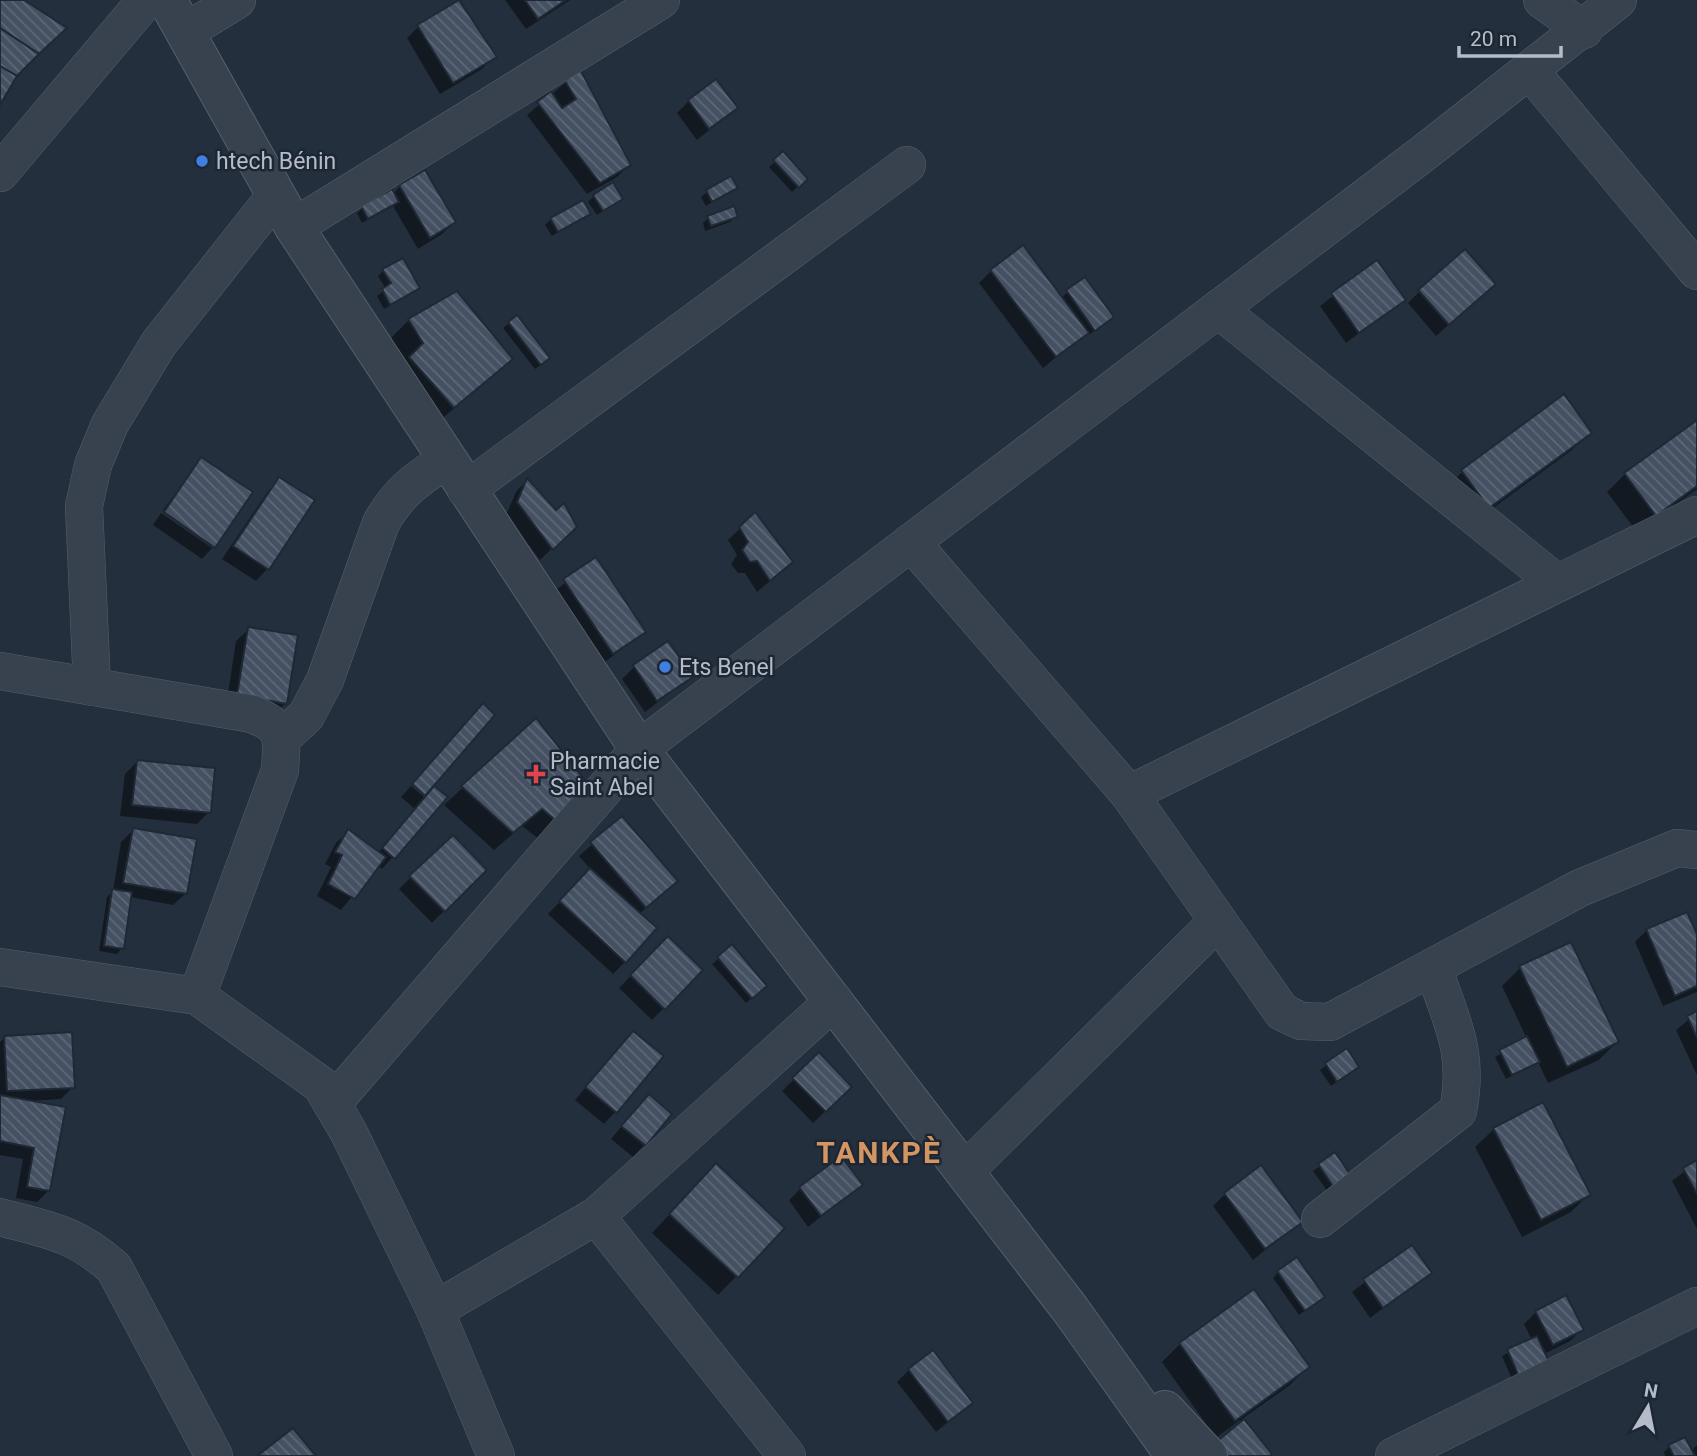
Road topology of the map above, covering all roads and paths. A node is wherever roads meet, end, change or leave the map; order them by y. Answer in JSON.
{"nodes":[{"id":1,"x":146,"y":0,"type":"edge"},
{"id":2,"x":237,"y":0,"type":"edge"},
{"id":3,"x":661,"y":0,"type":"edge"},
{"id":4,"x":1542,"y":0,"type":"edge"},
{"id":5,"x":1618,"y":0,"type":"edge"},
{"id":6,"x":176,"y":16,"type":"edge"},
{"id":7,"x":1584,"y":30,"type":"junction"},
{"id":8,"x":1530,"y":71,"type":"junction"},
{"id":9,"x":907,"y":164,"type":"dead end"},
{"id":10,"x":0,"y":173,"type":"edge"},
{"id":11,"x":285,"y":211,"type":"junction"},
{"id":12,"x":1697,"y":271,"type":"edge"},
{"id":13,"x":1218,"y":309,"type":"junction"},
{"id":14,"x":456,"y":475,"type":"junction"},
{"id":15,"x":1697,"y":515,"type":"edge"},
{"id":16,"x":911,"y":542,"type":"junction"},
{"id":17,"x":1557,"y":583,"type":"junction"},
{"id":18,"x":0,"y":671,"type":"edge"},
{"id":19,"x":93,"y":687,"type":"junction"},
{"id":20,"x":282,"y":738,"type":"junction"},
{"id":21,"x":639,"y":748,"type":"junction"},
{"id":22,"x":1129,"y":794,"type":"junction"},
{"id":23,"x":1697,"y":850,"type":"edge"},
{"id":24,"x":1218,"y":921,"type":"junction"},
{"id":25,"x":0,"y":967,"type":"edge"},
{"id":26,"x":1433,"y":967,"type":"junction"},
{"id":27,"x":197,"y":996,"type":"junction"},
{"id":28,"x":834,"y":1001,"type":"junction"},
{"id":29,"x":332,"y":1104,"type":"junction"},
{"id":30,"x":965,"y":1171,"type":"junction"},
{"id":31,"x":596,"y":1216,"type":"junction"},
{"id":32,"x":0,"y":1217,"type":"edge"},
{"id":33,"x":1320,"y":1219,"type":"dead end"},
{"id":34,"x":1697,"y":1306,"type":"edge"},
{"id":35,"x":1070,"y":1309,"type":"junction"},
{"id":36,"x":435,"y":1310,"type":"junction"},
{"id":37,"x":214,"y":1456,"type":"edge"},
{"id":38,"x":496,"y":1456,"type":"edge"},
{"id":39,"x":787,"y":1456,"type":"edge"},
{"id":40,"x":1175,"y":1456,"type":"edge"},
{"id":41,"x":1208,"y":1456,"type":"edge"},
{"id":42,"x":1394,"y":1456,"type":"edge"}],
"edges":[{"from":1,"to":10,"type":"street"},
{"from":2,"to":6,"type":"street"},
{"from":3,"to":11,"type":"street"},
{"from":4,"to":7,"type":"street"},
{"from":5,"to":7,"type":"street"},
{"from":6,"to":11,"type":"street"},
{"from":7,"to":8,"type":"street"},
{"from":8,"to":12,"type":"street"},
{"from":8,"to":13,"type":"street"},
{"from":9,"to":14,"type":"street"},
{"from":11,"to":14,"type":"street"},
{"from":11,"to":19,"type":"street"},
{"from":13,"to":16,"type":"street"},
{"from":13,"to":17,"type":"street"},
{"from":14,"to":20,"type":"street"},
{"from":14,"to":21,"type":"street"},
{"from":15,"to":17,"type":"street"},
{"from":16,"to":21,"type":"street"},
{"from":16,"to":22,"type":"street"},
{"from":17,"to":22,"type":"street"},
{"from":18,"to":19,"type":"street"},
{"from":19,"to":20,"type":"street"},
{"from":20,"to":27,"type":"street"},
{"from":21,"to":28,"type":"street"},
{"from":21,"to":29,"type":"street"},
{"from":22,"to":24,"type":"street"},
{"from":23,"to":26,"type":"street"},
{"from":24,"to":26,"type":"street"},
{"from":24,"to":30,"type":"street"},
{"from":25,"to":27,"type":"street"},
{"from":26,"to":33,"type":"street"},
{"from":27,"to":29,"type":"street"},
{"from":28,"to":30,"type":"street"},
{"from":28,"to":31,"type":"street"},
{"from":29,"to":36,"type":"street"},
{"from":30,"to":35,"type":"street"},
{"from":31,"to":36,"type":"street"},
{"from":31,"to":39,"type":"street"},
{"from":32,"to":37,"type":"street"},
{"from":34,"to":42,"type":"street"},
{"from":35,"to":40,"type":"street"},
{"from":35,"to":41,"type":"street"},
{"from":36,"to":38,"type":"street"}]}
